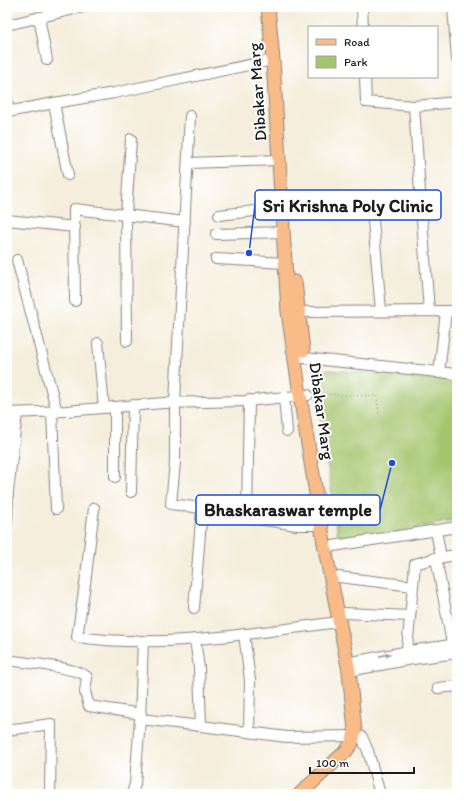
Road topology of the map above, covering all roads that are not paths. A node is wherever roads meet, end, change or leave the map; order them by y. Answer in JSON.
{"nodes":[{"id":1,"x":83,"y":7,"type":"edge"},
{"id":2,"x":268,"y":7,"type":"edge"},
{"id":3,"x":275,"y":7,"type":"edge"},
{"id":4,"x":362,"y":7,"type":"edge"},
{"id":5,"x":453,"y":7,"type":"edge"},
{"id":6,"x":59,"y":10,"type":"edge"},
{"id":7,"x":38,"y":17,"type":"junction"},
{"id":8,"x":7,"y":25,"type":"edge"},
{"id":9,"x":363,"y":26,"type":"edge"},
{"id":10,"x":456,"y":40,"type":"edge"},
{"id":11,"x":457,"y":59,"type":"edge"},
{"id":12,"x":47,"y":60,"type":"dead end"},
{"id":13,"x":273,"y":60,"type":"junction"},
{"id":14,"x":365,"y":78,"type":"edge"},
{"id":15,"x":7,"y":100,"type":"edge"},
{"id":16,"x":457,"y":102,"type":"edge"},
{"id":17,"x":54,"y":103,"type":"junction"},
{"id":18,"x":414,"y":106,"type":"junction"},
{"id":19,"x":8,"y":112,"type":"edge"},
{"id":20,"x":190,"y":116,"type":"dead end"},
{"id":21,"x":130,"y":139,"type":"dead end"},
{"id":22,"x":279,"y":160,"type":"junction"},
{"id":23,"x":188,"y":163,"type":"junction"},
{"id":24,"x":68,"y":175,"type":"dead end"},
{"id":25,"x":421,"y":206,"type":"junction"},
{"id":26,"x":372,"y":209,"type":"junction"},
{"id":27,"x":285,"y":212,"type":"junction"},
{"id":28,"x":126,"y":215,"type":"junction"},
{"id":29,"x":219,"y":215,"type":"dead end"},
{"id":30,"x":7,"y":220,"type":"edge"},
{"id":31,"x":185,"y":222,"type":"junction"},
{"id":32,"x":75,"y":227,"type":"junction"},
{"id":33,"x":283,"y":232,"type":"junction"},
{"id":34,"x":216,"y":234,"type":"dead end"},
{"id":35,"x":216,"y":259,"type":"dead end"},
{"id":36,"x":17,"y":260,"type":"dead end"},
{"id":37,"x":285,"y":263,"type":"junction"},
{"id":38,"x":75,"y":300,"type":"dead end"},
{"id":39,"x":429,"y":311,"type":"junction"},
{"id":40,"x":446,"y":311,"type":"junction"},
{"id":41,"x":457,"y":311,"type":"edge"},
{"id":42,"x":298,"y":312,"type":"junction"},
{"id":43,"x":382,"y":312,"type":"junction"},
{"id":44,"x":127,"y":341,"type":"dead end"},
{"id":45,"x":98,"y":343,"type":"dead end"},
{"id":46,"x":304,"y":358,"type":"junction"},
{"id":47,"x":439,"y":373,"type":"junction"},
{"id":48,"x":457,"y":374,"type":"edge"},
{"id":49,"x":304,"y":395,"type":"junction"},
{"id":50,"x":284,"y":397,"type":"junction"},
{"id":51,"x":249,"y":400,"type":"junction"},
{"id":52,"x":175,"y":402,"type":"junction"},
{"id":53,"x":134,"y":405,"type":"junction"},
{"id":54,"x":115,"y":407,"type":"junction"},
{"id":55,"x":104,"y":408,"type":"junction"},
{"id":56,"x":54,"y":412,"type":"junction"},
{"id":57,"x":12,"y":413,"type":"edge"},
{"id":58,"x":287,"y":431,"type":"dead end"},
{"id":59,"x":116,"y":477,"type":"dead end"},
{"id":60,"x":131,"y":492,"type":"dead end"},
{"id":61,"x":94,"y":508,"type":"dead end"},
{"id":62,"x":202,"y":508,"type":"junction"},
{"id":63,"x":56,"y":509,"type":"dead end"},
{"id":64,"x":248,"y":514,"type":"junction"},
{"id":65,"x":7,"y":522,"type":"edge"},
{"id":66,"x":321,"y":525,"type":"junction"},
{"id":67,"x":457,"y":527,"type":"edge"},
{"id":68,"x":436,"y":531,"type":"junction"},
{"id":69,"x":333,"y":546,"type":"junction"},
{"id":70,"x":457,"y":555,"type":"edge"},
{"id":71,"x":439,"y":557,"type":"junction"},
{"id":72,"x":339,"y":577,"type":"junction"},
{"id":73,"x":413,"y":586,"type":"junction"},
{"id":74,"x":194,"y":608,"type":"dead end"},
{"id":75,"x":410,"y":616,"type":"junction"},
{"id":76,"x":342,"y":618,"type":"junction"},
{"id":77,"x":244,"y":634,"type":"junction"},
{"id":78,"x":195,"y":638,"type":"junction"},
{"id":79,"x":143,"y":641,"type":"junction"},
{"id":80,"x":455,"y":649,"type":"edge"},
{"id":81,"x":406,"y":656,"type":"junction"},
{"id":82,"x":7,"y":660,"type":"edge"},
{"id":83,"x":351,"y":666,"type":"junction"},
{"id":84,"x":457,"y":686,"type":"edge"},
{"id":85,"x":438,"y":688,"type":"dead end"},
{"id":86,"x":140,"y":716,"type":"junction"},
{"id":87,"x":201,"y":726,"type":"junction"},
{"id":88,"x":7,"y":730,"type":"edge"},
{"id":89,"x":249,"y":732,"type":"junction"},
{"id":90,"x":358,"y":737,"type":"junction"},
{"id":91,"x":50,"y":794,"type":"edge"},
{"id":92,"x":132,"y":794,"type":"edge"},
{"id":93,"x":300,"y":794,"type":"edge"},
{"id":94,"x":307,"y":794,"type":"edge"},
{"id":95,"x":380,"y":794,"type":"edge"}],
"edges":[{"from":1,"to":6,"type":"street"},
{"from":2,"to":13,"type":"main road","name":"Dibakar Marg"},
{"from":3,"to":27,"type":"main road","name":"Dibakar Marg"},
{"from":4,"to":9,"type":"street"},
{"from":5,"to":10,"type":"street"},
{"from":6,"to":7,"type":"street"},
{"from":7,"to":8,"type":"street"},
{"from":7,"to":12,"type":"street"},
{"from":10,"to":11,"type":"street"},
{"from":13,"to":17,"type":"street"},
{"from":13,"to":22,"type":"main road","name":"Dibakar Marg"},
{"from":14,"to":18,"type":"street"},
{"from":15,"to":19,"type":"street"},
{"from":16,"to":18,"type":"street"},
{"from":17,"to":19,"type":"street"},
{"from":17,"to":24,"type":"street"},
{"from":18,"to":25,"type":"street"},
{"from":20,"to":23,"type":"street"},
{"from":21,"to":28,"type":"street"},
{"from":22,"to":23,"type":"street"},
{"from":22,"to":27,"type":"main road","name":"Dibakar Marg"},
{"from":23,"to":31,"type":"street"},
{"from":25,"to":26,"type":"street"},
{"from":25,"to":39,"type":"street"},
{"from":26,"to":27,"type":"street"},
{"from":26,"to":43,"type":"street"},
{"from":27,"to":29,"type":"street"},
{"from":27,"to":33,"type":"main road","name":"Dibakar Marg"},
{"from":27,"to":42,"type":"main road","name":"Dibakar Marg"},
{"from":28,"to":31,"type":"street"},
{"from":28,"to":32,"type":"street"},
{"from":28,"to":44,"type":"street"},
{"from":30,"to":32,"type":"street"},
{"from":31,"to":52,"type":"street"},
{"from":32,"to":38,"type":"street"},
{"from":33,"to":34,"type":"street"},
{"from":33,"to":37,"type":"main road","name":"Dibakar Marg"},
{"from":35,"to":37,"type":"street"},
{"from":36,"to":56,"type":"street"},
{"from":37,"to":49,"type":"main road","name":"Dibakar Marg"},
{"from":39,"to":40,"type":"street"},
{"from":39,"to":43,"type":"street"},
{"from":40,"to":41,"type":"street"},
{"from":40,"to":47,"type":"street"},
{"from":42,"to":43,"type":"street"},
{"from":42,"to":46,"type":"main road","name":"Dibakar Marg"},
{"from":45,"to":55,"type":"street"},
{"from":46,"to":47,"type":"street"},
{"from":46,"to":49,"type":"main road","name":"Dibakar Marg"},
{"from":47,"to":48,"type":"street"},
{"from":49,"to":50,"type":"street"},
{"from":49,"to":66,"type":"main road","name":"Dibakar Marg"},
{"from":49,"to":69,"type":"main road","name":"Dibakar Marg"},
{"from":50,"to":51,"type":"street"},
{"from":50,"to":58,"type":"street"},
{"from":51,"to":52,"type":"street"},
{"from":51,"to":64,"type":"street"},
{"from":52,"to":53,"type":"street"},
{"from":52,"to":62,"type":"street"},
{"from":53,"to":54,"type":"street"},
{"from":53,"to":60,"type":"street"},
{"from":54,"to":55,"type":"street"},
{"from":54,"to":59,"type":"street"},
{"from":55,"to":56,"type":"street"},
{"from":56,"to":57,"type":"street"},
{"from":56,"to":63,"type":"street"},
{"from":57,"to":65,"type":"street"},
{"from":61,"to":79,"type":"street"},
{"from":62,"to":64,"type":"street"},
{"from":62,"to":74,"type":"street"},
{"from":64,"to":66,"type":"street"},
{"from":66,"to":76,"type":"main road","name":"Dibakar Marg"},
{"from":67,"to":68,"type":"street"},
{"from":68,"to":69,"type":"street"},
{"from":68,"to":71,"type":"street"},
{"from":69,"to":72,"type":"main road","name":"Dibakar Marg"},
{"from":70,"to":71,"type":"street"},
{"from":71,"to":73,"type":"street"},
{"from":71,"to":80,"type":"street"},
{"from":72,"to":73,"type":"street"},
{"from":72,"to":76,"type":"main road","name":"Dibakar Marg"},
{"from":73,"to":75,"type":"street"},
{"from":75,"to":76,"type":"street"},
{"from":75,"to":81,"type":"street"},
{"from":76,"to":77,"type":"street"},
{"from":76,"to":83,"type":"main road","name":"Dibakar Marg"},
{"from":77,"to":78,"type":"street"},
{"from":77,"to":89,"type":"street"},
{"from":78,"to":79,"type":"street"},
{"from":78,"to":87,"type":"street"},
{"from":79,"to":86,"type":"street"},
{"from":80,"to":81,"type":"street"},
{"from":81,"to":83,"type":"street"},
{"from":82,"to":86,"type":"street"},
{"from":83,"to":90,"type":"main road","name":"Dibakar Marg"},
{"from":84,"to":85,"type":"street"},
{"from":86,"to":87,"type":"street"},
{"from":86,"to":92,"type":"street"},
{"from":87,"to":89,"type":"street"},
{"from":88,"to":91,"type":"street"},
{"from":89,"to":90,"type":"street"},
{"from":90,"to":93,"type":"main road"},
{"from":90,"to":94,"type":"main road"},
{"from":90,"to":95,"type":"street"}]}
